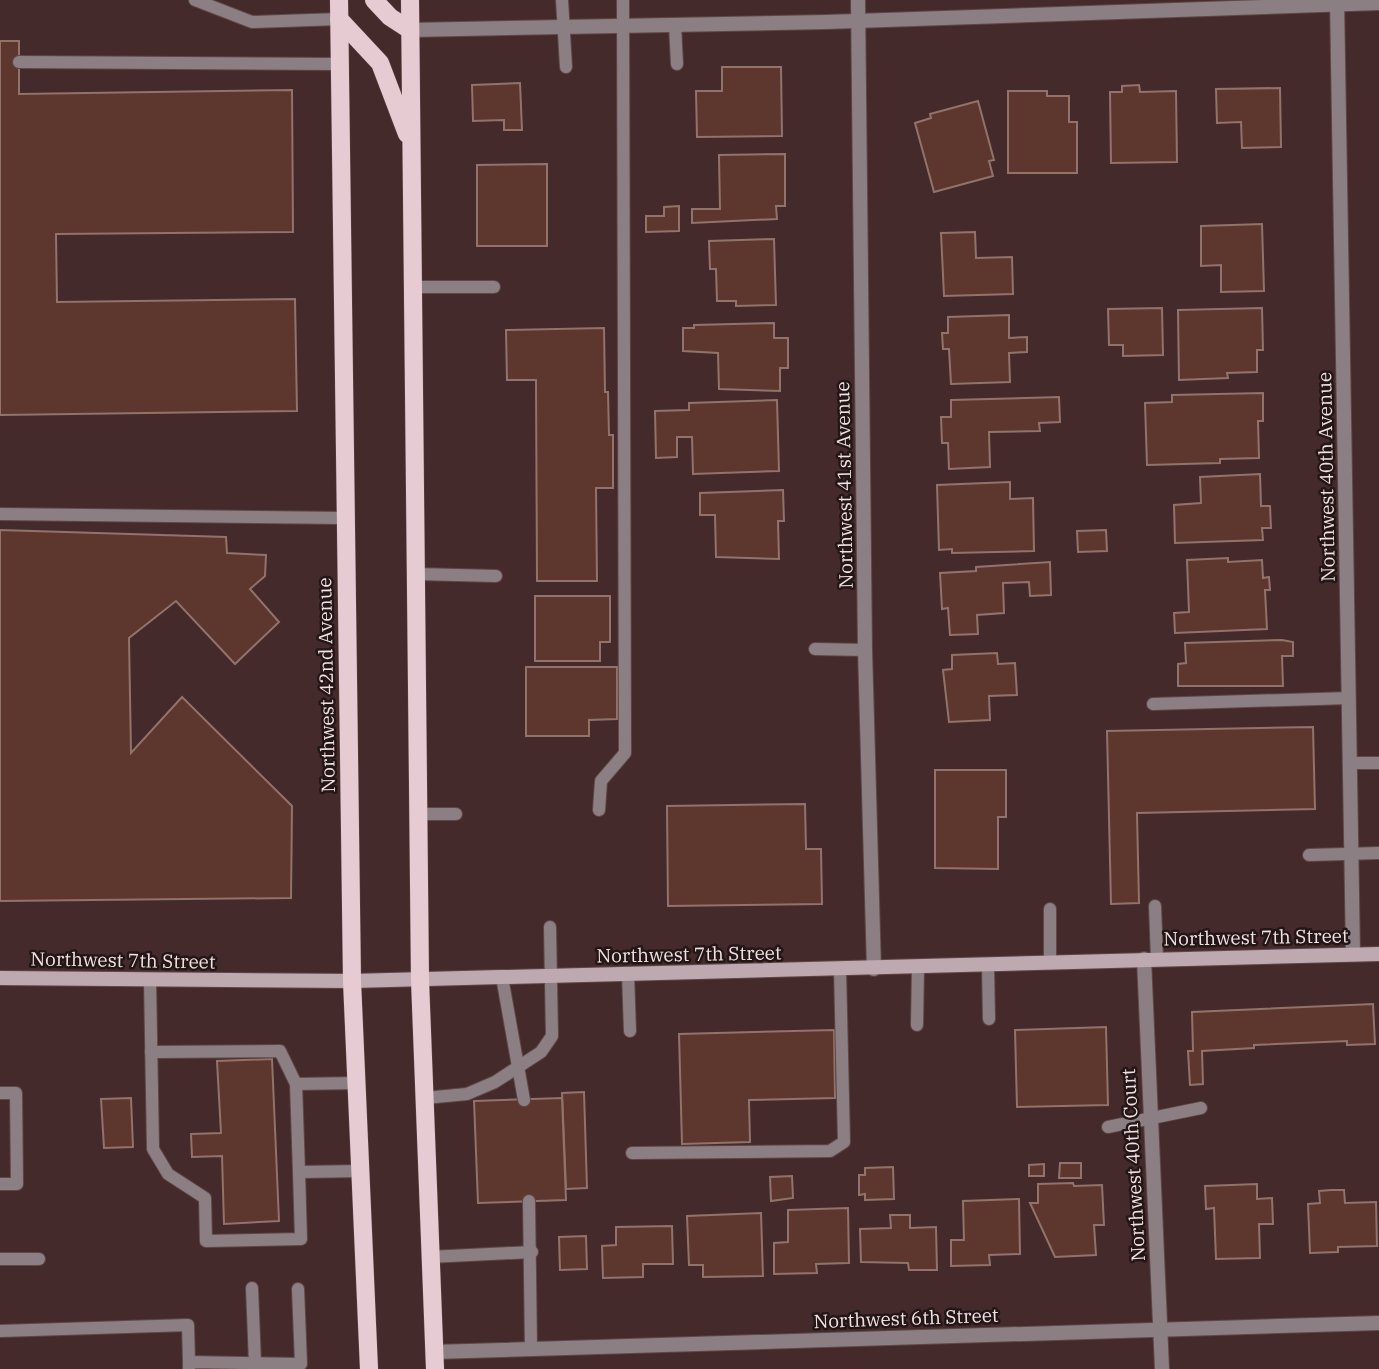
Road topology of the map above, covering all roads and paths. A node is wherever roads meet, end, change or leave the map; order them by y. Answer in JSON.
{"nodes":[{"id":1,"x":195,"y":0,"type":"edge"},
{"id":2,"x":339,"y":0,"type":"edge"},
{"id":3,"x":374,"y":0,"type":"edge"},
{"id":4,"x":410,"y":0,"type":"edge"},
{"id":5,"x":562,"y":0,"type":"edge"},
{"id":6,"x":623,"y":0,"type":"edge"},
{"id":7,"x":858,"y":0,"type":"edge"},
{"id":8,"x":1337,"y":2,"type":"edge"},
{"id":9,"x":1379,"y":3,"type":"edge"},
{"id":10,"x":339,"y":19,"type":"junction"},
{"id":11,"x":858,"y":21,"type":"junction"},
{"id":12,"x":623,"y":25,"type":"junction"},
{"id":13,"x":675,"y":25,"type":"junction"},
{"id":14,"x":564,"y":27,"type":"junction"},
{"id":15,"x":410,"y":30,"type":"junction"},
{"id":16,"x":19,"y":62,"type":"dead end"},
{"id":17,"x":339,"y":64,"type":"junction"},
{"id":18,"x":677,"y":64,"type":"dead end"},
{"id":19,"x":566,"y":67,"type":"dead end"},
{"id":20,"x":411,"y":143,"type":"junction"},
{"id":21,"x":413,"y":287,"type":"junction"},
{"id":22,"x":494,"y":287,"type":"dead end"},
{"id":23,"x":0,"y":514,"type":"edge"},
{"id":24,"x":344,"y":518,"type":"junction"},
{"id":25,"x":416,"y":574,"type":"junction"},
{"id":26,"x":496,"y":576,"type":"dead end"},
{"id":27,"x":815,"y":649,"type":"dead end"},
{"id":28,"x":865,"y":650,"type":"junction"},
{"id":29,"x":1349,"y":698,"type":"junction"},
{"id":30,"x":1153,"y":704,"type":"dead end"},
{"id":31,"x":1350,"y":763,"type":"junction"},
{"id":32,"x":1378,"y":763,"type":"edge"},
{"id":33,"x":599,"y":810,"type":"dead end"},
{"id":34,"x":418,"y":814,"type":"junction"},
{"id":35,"x":456,"y":814,"type":"dead end"},
{"id":36,"x":1379,"y":853,"type":"edge"},
{"id":37,"x":1351,"y":854,"type":"junction"},
{"id":38,"x":1309,"y":855,"type":"dead end"},
{"id":39,"x":1156,"y":906,"type":"dead end"},
{"id":40,"x":1050,"y":909,"type":"dead end"},
{"id":41,"x":550,"y":927,"type":"dead end"},
{"id":42,"x":1353,"y":954,"type":"junction"},
{"id":43,"x":1379,"y":954,"type":"edge"},
{"id":44,"x":1150,"y":959,"type":"junction"},
{"id":45,"x":1050,"y":962,"type":"junction"},
{"id":46,"x":988,"y":965,"type":"junction"},
{"id":47,"x":918,"y":967,"type":"junction"},
{"id":48,"x":841,"y":969,"type":"junction"},
{"id":49,"x":874,"y":969,"type":"junction"},
{"id":50,"x":628,"y":974,"type":"junction"},
{"id":51,"x":551,"y":976,"type":"junction"},
{"id":52,"x":0,"y":978,"type":"edge"},
{"id":53,"x":502,"y":978,"type":"junction"},
{"id":54,"x":150,"y":979,"type":"junction"},
{"id":55,"x":420,"y":979,"type":"junction"},
{"id":56,"x":352,"y":981,"type":"junction"},
{"id":57,"x":989,"y":1019,"type":"dead end"},
{"id":58,"x":917,"y":1025,"type":"dead end"},
{"id":59,"x":630,"y":1031,"type":"dead end"},
{"id":60,"x":151,"y":1052,"type":"junction"},
{"id":61,"x":518,"y":1067,"type":"junction"},
{"id":62,"x":357,"y":1083,"type":"junction"},
{"id":63,"x":296,"y":1084,"type":"junction"},
{"id":64,"x":0,"y":1093,"type":"edge"},
{"id":65,"x":425,"y":1098,"type":"junction"},
{"id":66,"x":524,"y":1100,"type":"dead end"},
{"id":67,"x":1201,"y":1108,"type":"dead end"},
{"id":68,"x":1150,"y":1120,"type":"junction"},
{"id":69,"x":1108,"y":1127,"type":"dead end"},
{"id":70,"x":632,"y":1153,"type":"dead end"},
{"id":71,"x":361,"y":1171,"type":"junction"},
{"id":72,"x":299,"y":1172,"type":"junction"},
{"id":73,"x":0,"y":1184,"type":"edge"},
{"id":74,"x":529,"y":1201,"type":"dead end"},
{"id":75,"x":532,"y":1252,"type":"junction"},
{"id":76,"x":429,"y":1257,"type":"junction"},
{"id":77,"x":0,"y":1259,"type":"edge"},
{"id":78,"x":39,"y":1259,"type":"dead end"},
{"id":79,"x":251,"y":1288,"type":"dead end"},
{"id":80,"x":298,"y":1289,"type":"dead end"},
{"id":81,"x":1379,"y":1323,"type":"edge"},
{"id":82,"x":1160,"y":1330,"type":"junction"},
{"id":83,"x":0,"y":1331,"type":"edge"},
{"id":84,"x":531,"y":1349,"type":"junction"},
{"id":85,"x":434,"y":1360,"type":"edge"},
{"id":86,"x":255,"y":1363,"type":"junction"},
{"id":87,"x":189,"y":1366,"type":"edge"},
{"id":88,"x":369,"y":1369,"type":"edge"},
{"id":89,"x":1162,"y":1369,"type":"edge"}],
"edges":[{"from":1,"to":10,"type":"lane"},
{"from":2,"to":10,"type":"main road","name":"Northwest 42nd Avenue"},
{"from":3,"to":15,"type":"main road"},
{"from":4,"to":15,"type":"main road"},
{"from":5,"to":14,"type":"lane"},
{"from":6,"to":12,"type":"lane"},
{"from":7,"to":11,"type":"street","name":"Northwest 41st Avenue"},
{"from":8,"to":9,"type":"street"},
{"from":8,"to":11,"type":"street"},
{"from":8,"to":29,"type":"street","name":"Northwest 40th Avenue"},
{"from":10,"to":17,"type":"main road","name":"Northwest 42nd Avenue"},
{"from":10,"to":20,"type":"main road"},
{"from":11,"to":13,"type":"street"},
{"from":11,"to":28,"type":"street","name":"Northwest 41st Avenue"},
{"from":12,"to":13,"type":"street"},
{"from":12,"to":14,"type":"street"},
{"from":12,"to":33,"type":"lane"},
{"from":13,"to":18,"type":"lane"},
{"from":14,"to":15,"type":"street"},
{"from":14,"to":19,"type":"lane"},
{"from":15,"to":20,"type":"main road"},
{"from":16,"to":17,"type":"lane"},
{"from":17,"to":24,"type":"main road","name":"Northwest 42nd Avenue"},
{"from":20,"to":21,"type":"main road"},
{"from":21,"to":22,"type":"lane"},
{"from":21,"to":25,"type":"main road"},
{"from":23,"to":24,"type":"lane"},
{"from":24,"to":56,"type":"main road","name":"Northwest 42nd Avenue"},
{"from":25,"to":26,"type":"lane"},
{"from":25,"to":34,"type":"main road"},
{"from":27,"to":28,"type":"lane"},
{"from":28,"to":49,"type":"street","name":"Northwest 41st Avenue"},
{"from":29,"to":30,"type":"lane"},
{"from":29,"to":31,"type":"street","name":"Northwest 40th Avenue"},
{"from":31,"to":32,"type":"lane"},
{"from":31,"to":37,"type":"street","name":"Northwest 40th Avenue"},
{"from":34,"to":35,"type":"lane"},
{"from":34,"to":55,"type":"main road"},
{"from":36,"to":37,"type":"lane"},
{"from":37,"to":38,"type":"lane"},
{"from":37,"to":42,"type":"street","name":"Northwest 40th Avenue"},
{"from":39,"to":44,"type":"lane"},
{"from":40,"to":45,"type":"lane"},
{"from":41,"to":51,"type":"lane"},
{"from":42,"to":43,"type":"main road","name":"Northwest 7th Street"},
{"from":42,"to":44,"type":"main road","name":"Northwest 7th Street"},
{"from":44,"to":45,"type":"main road","name":"Northwest 7th Street"},
{"from":44,"to":68,"type":"street","name":"Northwest 40th Court"},
{"from":45,"to":46,"type":"main road","name":"Northwest 7th Street"},
{"from":46,"to":47,"type":"main road","name":"Northwest 7th Street"},
{"from":46,"to":57,"type":"lane"},
{"from":47,"to":49,"type":"main road","name":"Northwest 7th Street"},
{"from":47,"to":58,"type":"lane"},
{"from":48,"to":49,"type":"main road","name":"Northwest 7th Street"},
{"from":48,"to":50,"type":"main road","name":"Northwest 7th Street"},
{"from":48,"to":70,"type":"lane"},
{"from":50,"to":51,"type":"main road","name":"Northwest 7th Street"},
{"from":50,"to":59,"type":"lane"},
{"from":51,"to":53,"type":"main road","name":"Northwest 7th Street"},
{"from":51,"to":61,"type":"lane"},
{"from":52,"to":54,"type":"main road","name":"Northwest 7th Street"},
{"from":53,"to":55,"type":"main road","name":"Northwest 7th Street"},
{"from":53,"to":61,"type":"lane"},
{"from":54,"to":56,"type":"main road","name":"Northwest 7th Street"},
{"from":54,"to":60,"type":"lane"},
{"from":55,"to":56,"type":"main road","name":"Northwest 7th Street"},
{"from":55,"to":65,"type":"main road"},
{"from":56,"to":62,"type":"main road","name":"Northwest 42nd Avenue"},
{"from":60,"to":63,"type":"lane"},
{"from":60,"to":72,"type":"lane"},
{"from":61,"to":65,"type":"lane"},
{"from":61,"to":66,"type":"lane"},
{"from":62,"to":63,"type":"lane"},
{"from":62,"to":71,"type":"main road","name":"Northwest 42nd Avenue"},
{"from":63,"to":72,"type":"lane"},
{"from":64,"to":73,"type":"lane"},
{"from":65,"to":76,"type":"main road"},
{"from":67,"to":68,"type":"lane"},
{"from":68,"to":69,"type":"lane"},
{"from":68,"to":82,"type":"street","name":"Northwest 40th Court"},
{"from":71,"to":72,"type":"lane"},
{"from":71,"to":88,"type":"main road","name":"Northwest 42nd Avenue"},
{"from":74,"to":75,"type":"lane"},
{"from":75,"to":76,"type":"lane"},
{"from":75,"to":84,"type":"lane"},
{"from":76,"to":85,"type":"main road"},
{"from":77,"to":78,"type":"lane"},
{"from":79,"to":86,"type":"lane"},
{"from":80,"to":86,"type":"lane"},
{"from":81,"to":82,"type":"street","name":"Northwest 6th Street"},
{"from":82,"to":84,"type":"street","name":"Northwest 6th Street"},
{"from":82,"to":89,"type":"street","name":"Northwest 40th Court"},
{"from":83,"to":87,"type":"lane"},
{"from":84,"to":85,"type":"street","name":"Northwest 6th Street"},
{"from":86,"to":87,"type":"lane"}]}
